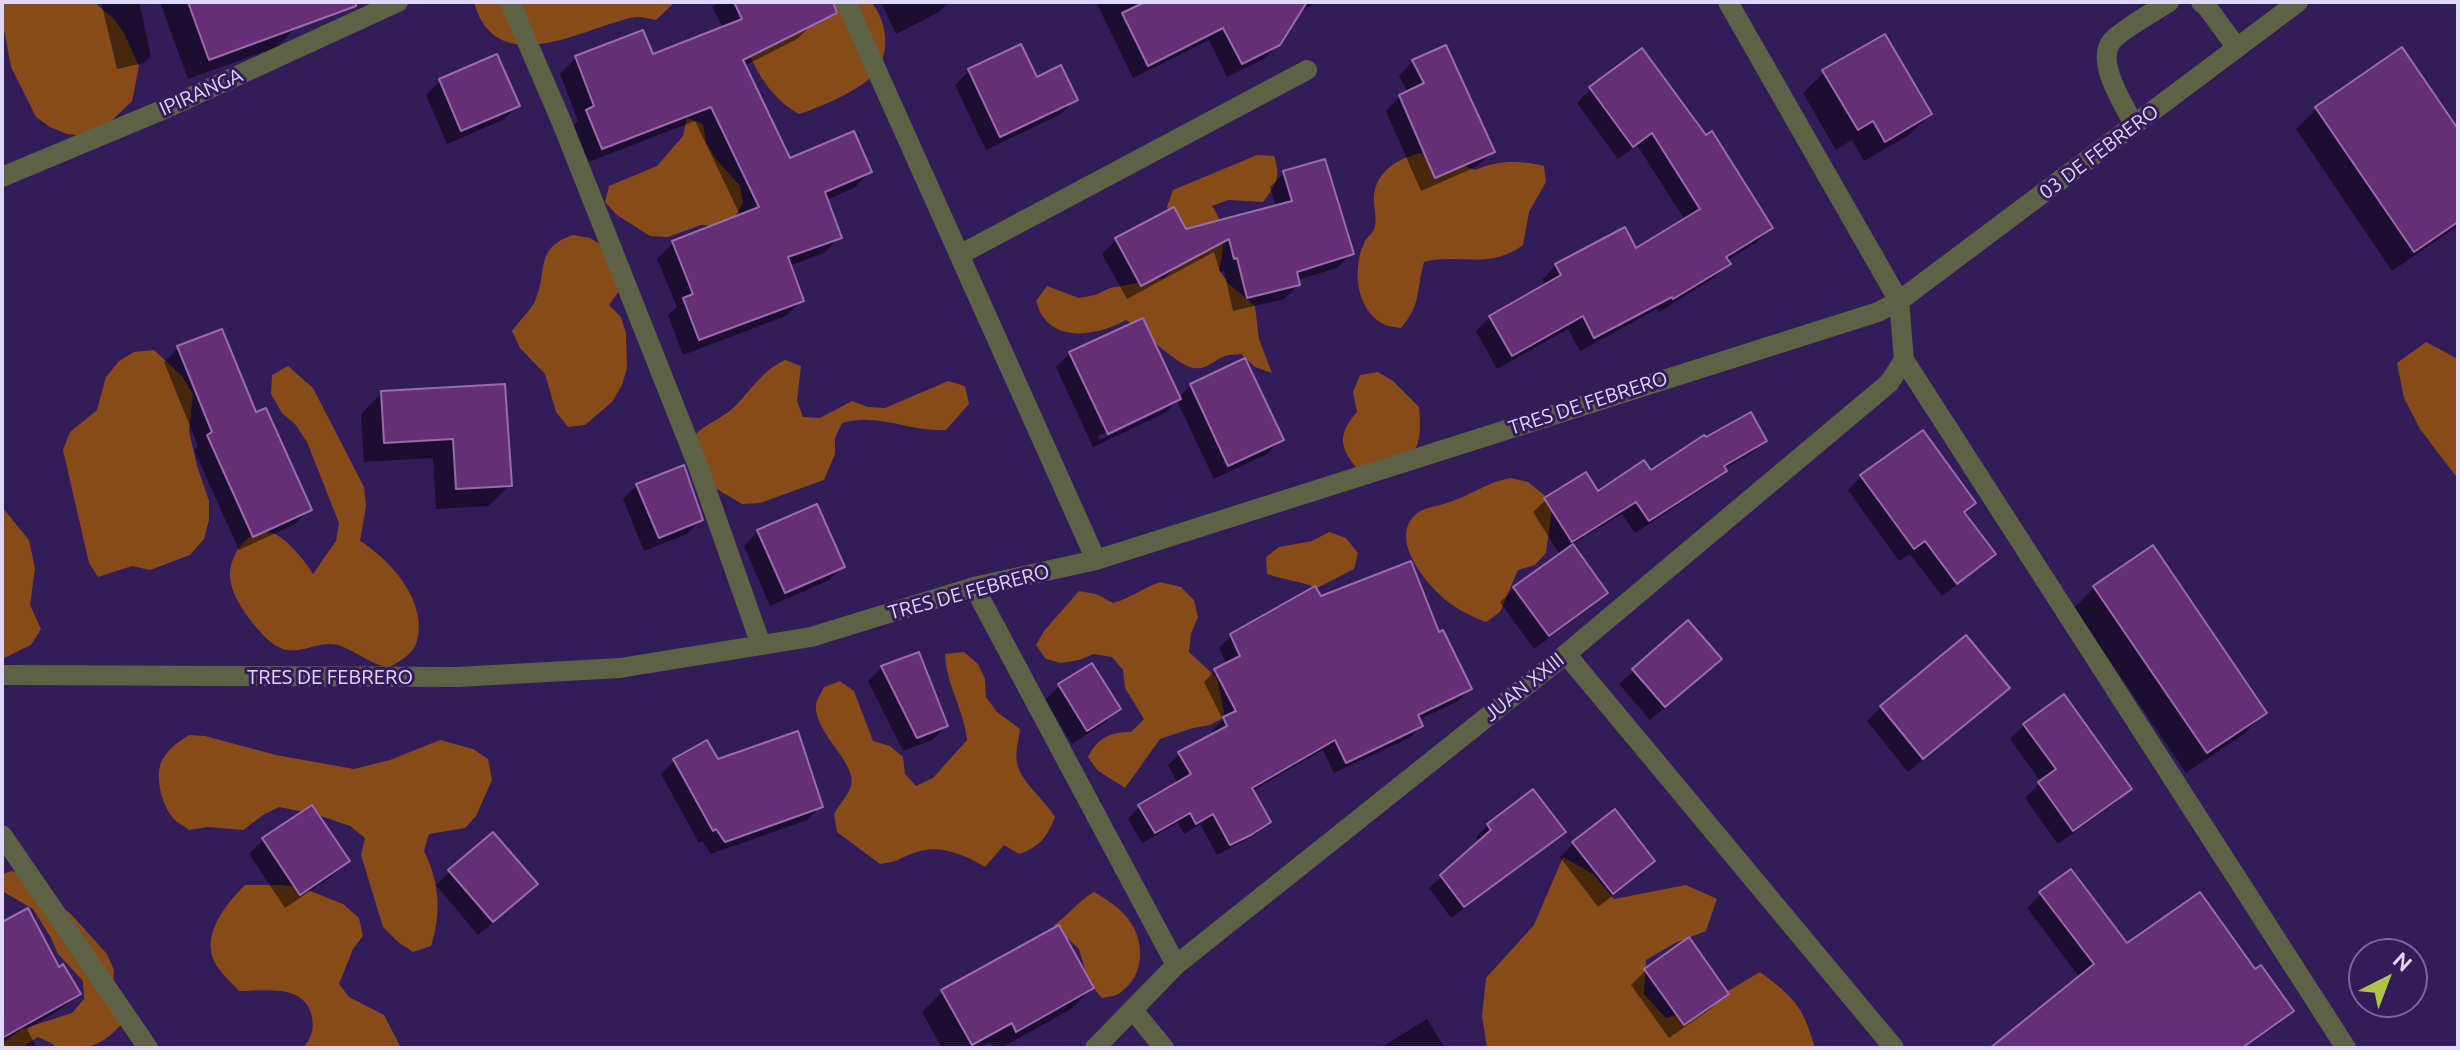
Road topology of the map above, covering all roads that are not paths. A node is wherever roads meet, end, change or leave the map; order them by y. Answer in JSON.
{"nodes":[{"id":1,"x":398,"y":2,"type":"edge"},
{"id":2,"x":510,"y":2,"type":"edge"},
{"id":3,"x":846,"y":2,"type":"edge"},
{"id":4,"x":1728,"y":2,"type":"edge"},
{"id":5,"x":2169,"y":2,"type":"edge"},
{"id":6,"x":2201,"y":2,"type":"edge"},
{"id":7,"x":2298,"y":2,"type":"edge"},
{"id":8,"x":2270,"y":11,"type":"edge"},
{"id":9,"x":2237,"y":48,"type":"junction"},
{"id":10,"x":1307,"y":70,"type":"dead end"},
{"id":11,"x":2134,"y":125,"type":"junction"},
{"id":12,"x":2,"y":177,"type":"edge"},
{"id":13,"x":961,"y":254,"type":"junction"},
{"id":14,"x":1899,"y":301,"type":"junction"},
{"id":15,"x":1904,"y":360,"type":"junction"},
{"id":16,"x":1096,"y":560,"type":"junction"},
{"id":17,"x":974,"y":587,"type":"junction"},
{"id":18,"x":761,"y":645,"type":"junction"},
{"id":19,"x":1566,"y":654,"type":"junction"},
{"id":20,"x":2,"y":675,"type":"edge"},
{"id":21,"x":2,"y":835,"type":"edge"},
{"id":22,"x":1176,"y":965,"type":"junction"},
{"id":23,"x":1133,"y":1010,"type":"junction"},
{"id":24,"x":148,"y":1048,"type":"edge"},
{"id":25,"x":1095,"y":1048,"type":"edge"},
{"id":26,"x":1164,"y":1048,"type":"edge"},
{"id":27,"x":1894,"y":1048,"type":"edge"},
{"id":28,"x":2346,"y":1048,"type":"edge"}],
"edges":[{"from":1,"to":12,"type":"street","name":"IPIRANGA"},
{"from":2,"to":18,"type":"street"},
{"from":3,"to":13,"type":"street"},
{"from":4,"to":14,"type":"street"},
{"from":5,"to":11,"type":"street"},
{"from":6,"to":9,"type":"street"},
{"from":7,"to":8,"type":"street","name":"03 DE FEBRERO"},
{"from":8,"to":9,"type":"street","name":"03 DE FEBRERO"},
{"from":9,"to":11,"type":"street","name":"03 DE FEBRERO"},
{"from":10,"to":13,"type":"street"},
{"from":11,"to":14,"type":"street","name":"03 DE FEBRERO"},
{"from":13,"to":16,"type":"street"},
{"from":14,"to":15,"type":"street"},
{"from":14,"to":16,"type":"street","name":"TRES DE FEBRERO"},
{"from":15,"to":19,"type":"street","name":"JUAN XXIII"},
{"from":15,"to":28,"type":"street"},
{"from":16,"to":17,"type":"street","name":"TRES DE FEBRERO"},
{"from":17,"to":18,"type":"street","name":"TRES DE FEBRERO"},
{"from":17,"to":22,"type":"street"},
{"from":18,"to":20,"type":"street","name":"TRES DE FEBRERO"},
{"from":19,"to":22,"type":"street","name":"JUAN XXIII"},
{"from":19,"to":27,"type":"street"},
{"from":21,"to":24,"type":"street"},
{"from":22,"to":23,"type":"street","name":"JUAN XXIII"},
{"from":23,"to":25,"type":"street","name":"JUAN XXIII"},
{"from":23,"to":26,"type":"street"}]}
